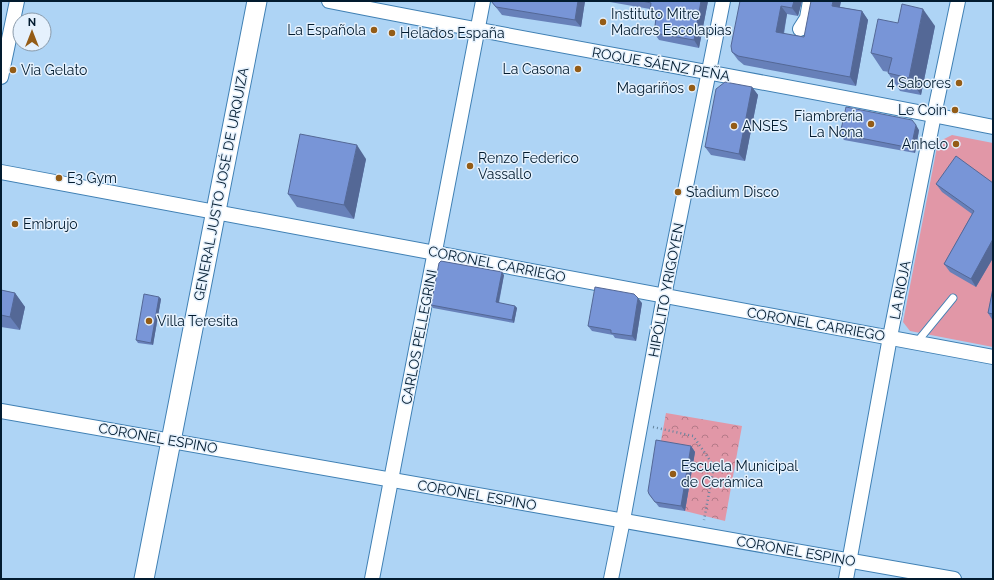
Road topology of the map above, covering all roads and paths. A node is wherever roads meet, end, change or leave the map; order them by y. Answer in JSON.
{"nodes":[{"id":1,"x":17,"y":1,"type":"edge"},
{"id":2,"x":257,"y":1,"type":"edge"},
{"id":3,"x":329,"y":1,"type":"edge"},
{"id":4,"x":483,"y":1,"type":"edge"},
{"id":5,"x":723,"y":1,"type":"edge"},
{"id":6,"x":810,"y":1,"type":"edge"},
{"id":7,"x":958,"y":1,"type":"edge"},
{"id":8,"x":800,"y":29,"type":"dead end"},
{"id":9,"x":477,"y":31,"type":"junction"},
{"id":10,"x":709,"y":73,"type":"junction"},
{"id":11,"x":1,"y":77,"type":"edge"},
{"id":12,"x":934,"y":115,"type":"junction"},
{"id":13,"x":993,"y":127,"type":"edge"},
{"id":14,"x":1,"y":172,"type":"edge"},
{"id":15,"x":216,"y":212,"type":"junction"},
{"id":16,"x":435,"y":252,"type":"junction"},
{"id":17,"x":664,"y":296,"type":"junction"},
{"id":18,"x":953,"y":298,"type":"dead end"},
{"id":19,"x":890,"y":337,"type":"junction"},
{"id":20,"x":917,"y":342,"type":"junction"},
{"id":21,"x":993,"y":357,"type":"edge"},
{"id":22,"x":1,"y":411,"type":"edge"},
{"id":23,"x":641,"y":425,"type":"junction"},
{"id":24,"x":171,"y":441,"type":"junction"},
{"id":25,"x":392,"y":480,"type":"junction"},
{"id":26,"x":623,"y":520,"type":"junction"},
{"id":27,"x":702,"y":534,"type":"junction"},
{"id":28,"x":850,"y":560,"type":"junction"},
{"id":29,"x":144,"y":579,"type":"edge"},
{"id":30,"x":372,"y":579,"type":"edge"},
{"id":31,"x":611,"y":579,"type":"edge"},
{"id":32,"x":846,"y":579,"type":"edge"},
{"id":33,"x":954,"y":579,"type":"edge"}],
"edges":[{"from":1,"to":11,"type":"street"},
{"from":2,"to":15,"type":"street","name":"GENERAL JUSTO JOSÉ DE URQUIZA"},
{"from":3,"to":9,"type":"street","name":"ROQUE SÁENZ PEÑA"},
{"from":4,"to":9,"type":"street","name":"CARLOS PELLEGRINI"},
{"from":5,"to":10,"type":"street","name":"HIPÓLITO YRIGOYEN"},
{"from":6,"to":8,"type":"street"},
{"from":7,"to":12,"type":"street","name":"LA RIOJA"},
{"from":9,"to":10,"type":"street","name":"ROQUE SÁENZ PEÑA"},
{"from":9,"to":16,"type":"street","name":"CARLOS PELLEGRINI"},
{"from":10,"to":12,"type":"street","name":"ROQUE SÁENZ PEÑA"},
{"from":10,"to":17,"type":"street","name":"HIPÓLITO YRIGOYEN"},
{"from":12,"to":13,"type":"street","name":"ROQUE SÁENZ PEÑA"},
{"from":12,"to":19,"type":"street","name":"LA RIOJA"},
{"from":14,"to":15,"type":"street","name":"CORONEL CARRIEGO"},
{"from":15,"to":16,"type":"street","name":"CORONEL CARRIEGO"},
{"from":15,"to":24,"type":"street","name":"GENERAL JUSTO JOSÉ DE URQUIZA"},
{"from":16,"to":17,"type":"street","name":"CORONEL CARRIEGO"},
{"from":16,"to":25,"type":"street","name":"CARLOS PELLEGRINI"},
{"from":17,"to":19,"type":"street","name":"CORONEL CARRIEGO"},
{"from":17,"to":23,"type":"street","name":"HIPÓLITO YRIGOYEN"},
{"from":18,"to":20,"type":"lane"},
{"from":19,"to":20,"type":"street","name":"CORONEL CARRIEGO"},
{"from":19,"to":28,"type":"street","name":"LA RIOJA"},
{"from":20,"to":21,"type":"street","name":"CORONEL CARRIEGO"},
{"from":22,"to":24,"type":"street","name":"CORONEL ESPINO"},
{"from":23,"to":26,"type":"street","name":"HIPÓLITO YRIGOYEN"},
{"from":23,"to":27,"type":"path"},
{"from":24,"to":25,"type":"street","name":"CORONEL ESPINO"},
{"from":24,"to":29,"type":"street","name":"GENERAL JUSTO JOSÉ DE URQUIZA"},
{"from":25,"to":26,"type":"street","name":"CORONEL ESPINO"},
{"from":25,"to":30,"type":"street","name":"CARLOS PELLEGRINI"},
{"from":26,"to":27,"type":"street","name":"CORONEL ESPINO"},
{"from":26,"to":31,"type":"street","name":"HIPÓLITO YRIGOYEN"},
{"from":27,"to":28,"type":"street","name":"CORONEL ESPINO"},
{"from":28,"to":32,"type":"street","name":"LA RIOJA"},
{"from":28,"to":33,"type":"street","name":"CORONEL ESPINO"}]}
